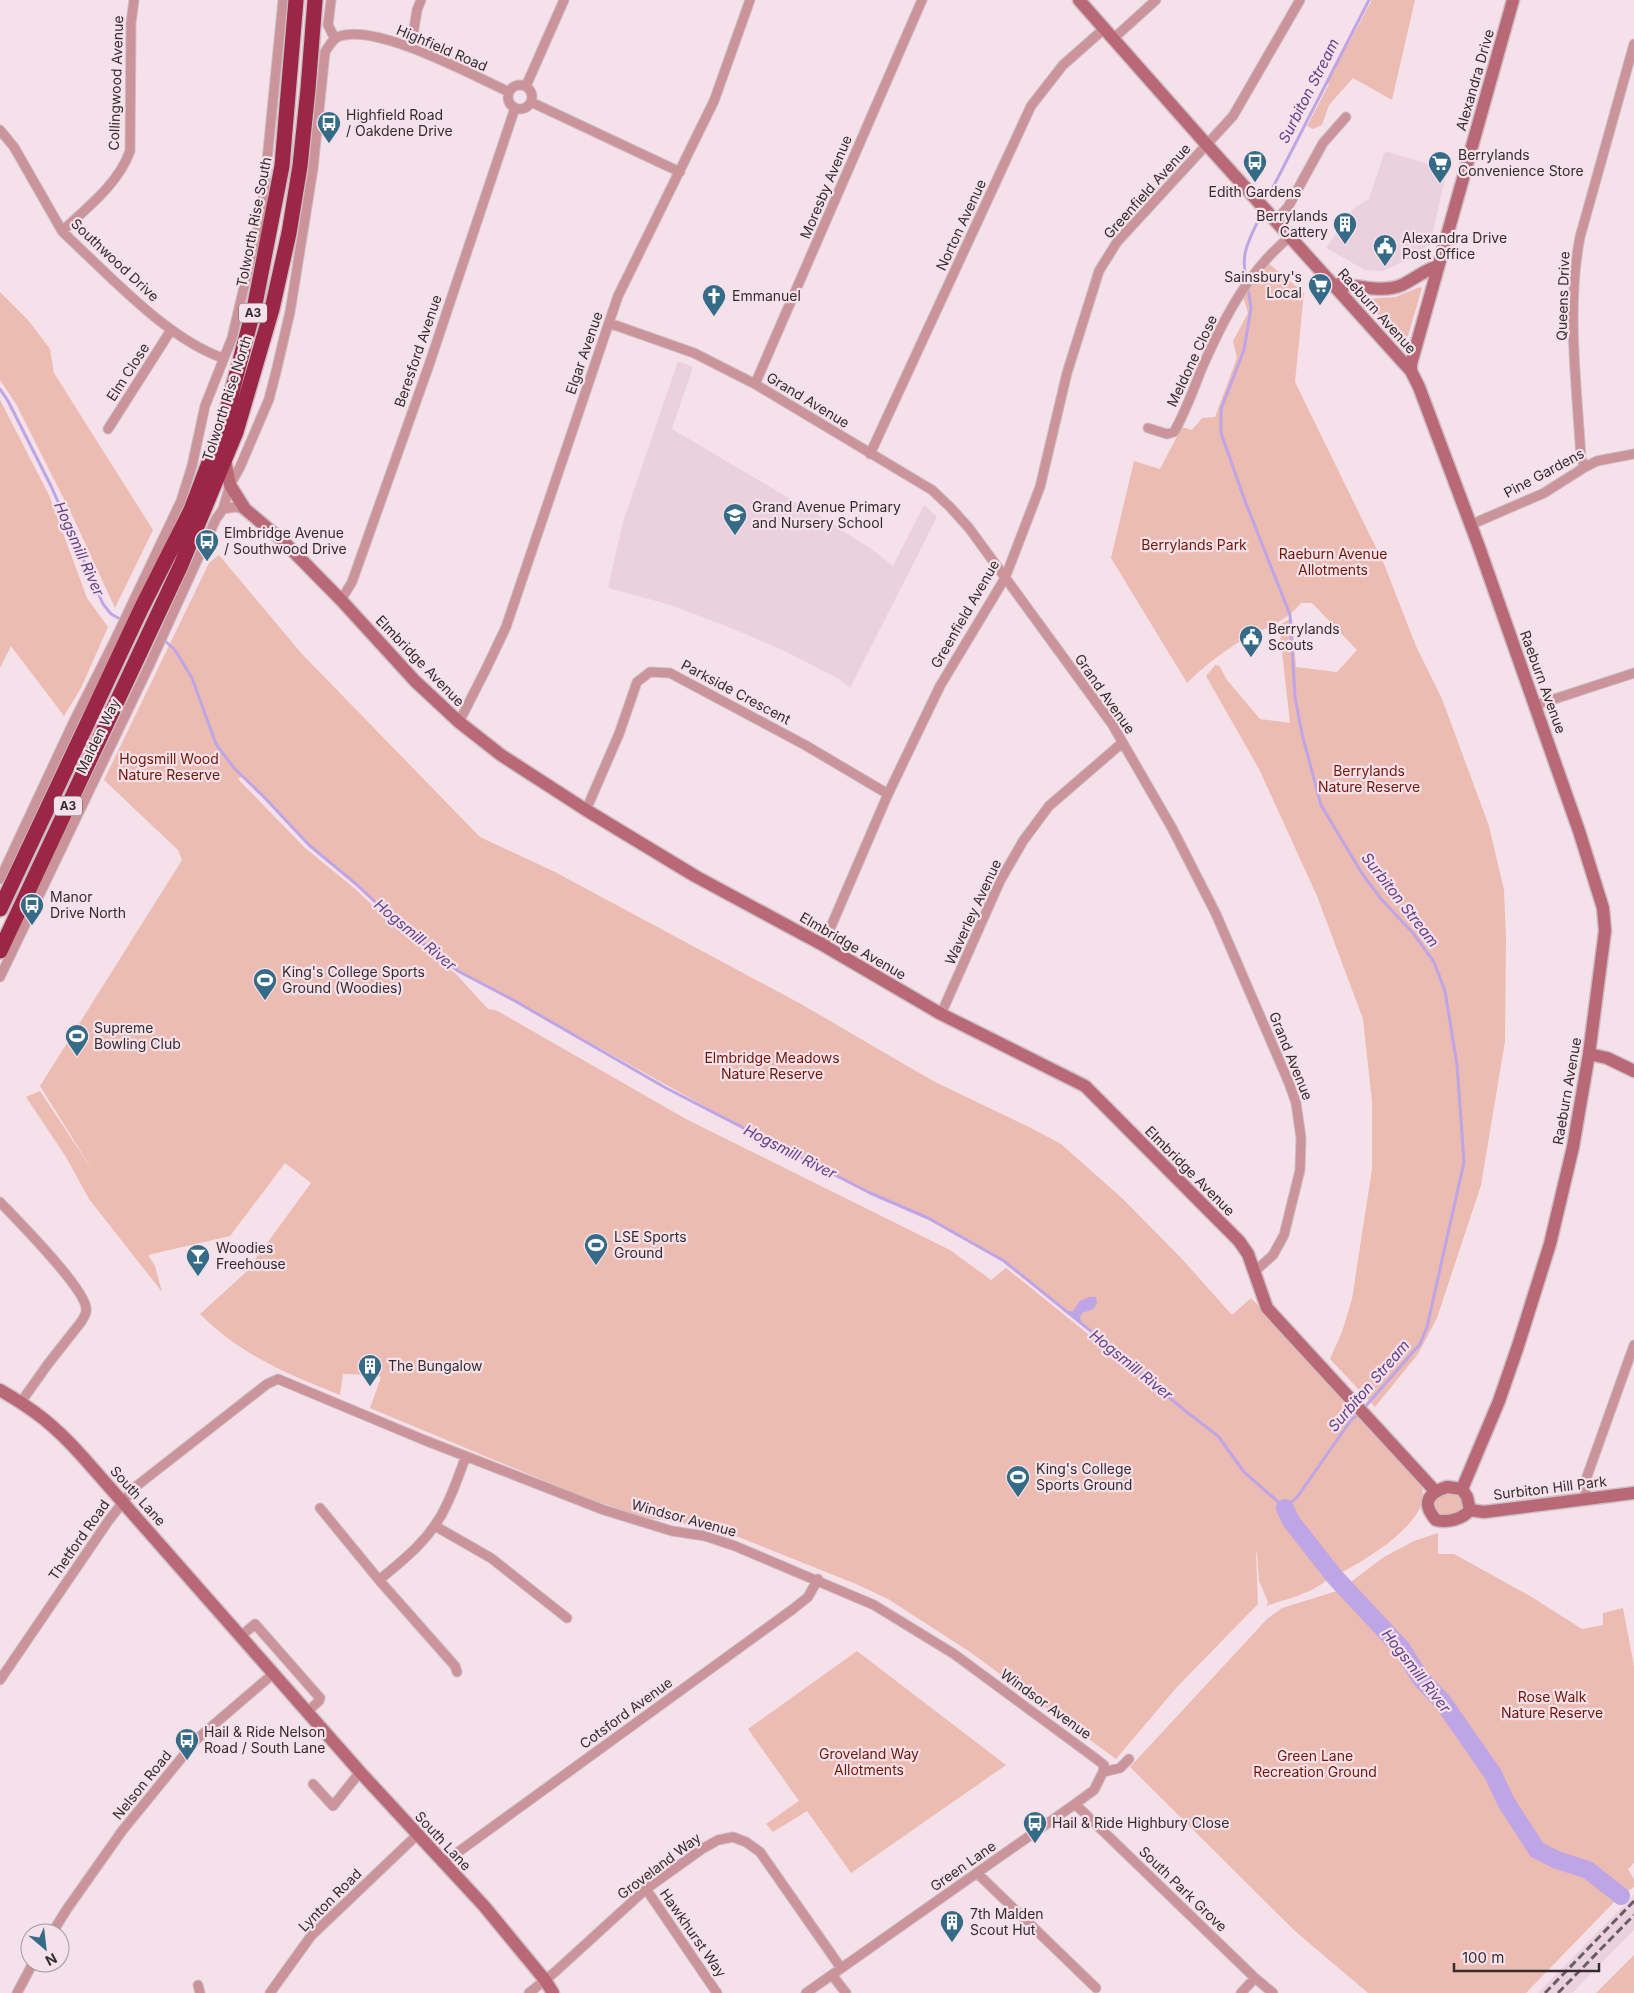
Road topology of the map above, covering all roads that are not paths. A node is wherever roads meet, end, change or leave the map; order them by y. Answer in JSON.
{"nodes":[{"id":1,"x":134,"y":0,"type":"edge"},
{"id":2,"x":283,"y":0,"type":"edge"},
{"id":3,"x":296,"y":0,"type":"edge"},
{"id":4,"x":315,"y":0,"type":"edge"},
{"id":5,"x":331,"y":0,"type":"edge"},
{"id":6,"x":421,"y":0,"type":"edge"},
{"id":7,"x":564,"y":0,"type":"edge"},
{"id":8,"x":750,"y":0,"type":"edge"},
{"id":9,"x":922,"y":0,"type":"edge"},
{"id":10,"x":1080,"y":0,"type":"edge"},
{"id":11,"x":1156,"y":0,"type":"edge"},
{"id":12,"x":1300,"y":0,"type":"edge"},
{"id":13,"x":1513,"y":0,"type":"edge"},
{"id":14,"x":1105,"y":28,"type":"junction"},
{"id":15,"x":1114,"y":38,"type":"junction"},
{"id":16,"x":335,"y":39,"type":"junction"},
{"id":17,"x":1634,"y":44,"type":"edge"},
{"id":18,"x":411,"y":47,"type":"junction"},
{"id":19,"x":526,"y":86,"type":"junction"},
{"id":20,"x":509,"y":92,"type":"junction"},
{"id":21,"x":531,"y":102,"type":"junction"},
{"id":22,"x":515,"y":108,"type":"junction"},
{"id":23,"x":1346,"y":117,"type":"dead end"},
{"id":24,"x":0,"y":130,"type":"edge"},
{"id":25,"x":1207,"y":145,"type":"junction"},
{"id":26,"x":680,"y":172,"type":"junction"},
{"id":27,"x":1276,"y":220,"type":"junction"},
{"id":28,"x":62,"y":231,"type":"junction"},
{"id":29,"x":1291,"y":236,"type":"junction"},
{"id":30,"x":1438,"y":266,"type":"junction"},
{"id":31,"x":1336,"y":288,"type":"junction"},
{"id":32,"x":609,"y":323,"type":"junction"},
{"id":33,"x":171,"y":330,"type":"junction"},
{"id":34,"x":223,"y":358,"type":"junction"},
{"id":35,"x":1411,"y":371,"type":"junction"},
{"id":36,"x":755,"y":384,"type":"junction"},
{"id":37,"x":1148,"y":428,"type":"dead end"},
{"id":38,"x":108,"y":429,"type":"dead end"},
{"id":39,"x":870,"y":454,"type":"junction"},
{"id":40,"x":1634,"y":454,"type":"edge"},
{"id":41,"x":225,"y":460,"type":"junction"},
{"id":42,"x":1585,"y":467,"type":"junction"},
{"id":43,"x":230,"y":485,"type":"junction"},
{"id":44,"x":223,"y":509,"type":"junction"},
{"id":45,"x":246,"y":509,"type":"junction"},
{"id":46,"x":1470,"y":525,"type":"junction"},
{"id":47,"x":1005,"y":578,"type":"junction"},
{"id":48,"x":341,"y":600,"type":"junction"},
{"id":49,"x":137,"y":607,"type":"junction"},
{"id":50,"x":162,"y":620,"type":"junction"},
{"id":51,"x":117,"y":649,"type":"junction"},
{"id":52,"x":143,"y":664,"type":"junction"},
{"id":53,"x":1634,"y":673,"type":"edge"},
{"id":54,"x":1536,"y":705,"type":"junction"},
{"id":55,"x":458,"y":722,"type":"junction"},
{"id":56,"x":1122,"y":743,"type":"junction"},
{"id":57,"x":888,"y":794,"type":"junction"},
{"id":58,"x":586,"y":810,"type":"junction"},
{"id":59,"x":0,"y":879,"type":"edge"},
{"id":60,"x":0,"y":909,"type":"edge"},
{"id":61,"x":823,"y":945,"type":"junction"},
{"id":62,"x":0,"y":951,"type":"edge"},
{"id":63,"x":0,"y":977,"type":"edge"},
{"id":64,"x":942,"y":1014,"type":"junction"},
{"id":65,"x":1590,"y":1054,"type":"junction"},
{"id":66,"x":1634,"y":1071,"type":"edge"},
{"id":67,"x":0,"y":1202,"type":"edge"},
{"id":68,"x":1254,"y":1272,"type":"junction"},
{"id":69,"x":1634,"y":1346,"type":"edge"},
{"id":70,"x":274,"y":1380,"type":"joint"},
{"id":71,"x":0,"y":1390,"type":"edge"},
{"id":72,"x":21,"y":1402,"type":"junction"},
{"id":73,"x":466,"y":1456,"type":"junction"},
{"id":74,"x":1462,"y":1489,"type":"junction"},
{"id":75,"x":1435,"y":1490,"type":"junction"},
{"id":76,"x":1634,"y":1493,"type":"edge"},
{"id":77,"x":1586,"y":1499,"type":"junction"},
{"id":78,"x":123,"y":1502,"type":"junction"},
{"id":79,"x":320,"y":1508,"type":"dead end"},
{"id":80,"x":1470,"y":1510,"type":"junction"},
{"id":81,"x":435,"y":1526,"type":"junction"},
{"id":82,"x":379,"y":1580,"type":"junction"},
{"id":83,"x":818,"y":1580,"type":"junction"},
{"id":84,"x":567,"y":1618,"type":"dead end"},
{"id":85,"x":241,"y":1636,"type":"junction"},
{"id":86,"x":457,"y":1672,"type":"dead end"},
{"id":87,"x":274,"y":1673,"type":"junction"},
{"id":88,"x":0,"y":1680,"type":"edge"},
{"id":89,"x":308,"y":1711,"type":"junction"},
{"id":90,"x":1129,"y":1759,"type":"dead end"},
{"id":91,"x":360,"y":1772,"type":"junction"},
{"id":92,"x":1103,"y":1772,"type":"junction"},
{"id":93,"x":313,"y":1784,"type":"dead end"},
{"id":94,"x":1074,"y":1804,"type":"junction"},
{"id":95,"x":417,"y":1835,"type":"junction"},
{"id":96,"x":443,"y":1863,"type":"junction"},
{"id":97,"x":978,"y":1874,"type":"junction"},
{"id":98,"x":646,"y":1890,"type":"junction"},
{"id":99,"x":58,"y":1923,"type":"edge"},
{"id":100,"x":841,"y":1968,"type":"junction"},
{"id":101,"x":28,"y":1973,"type":"edge"},
{"id":102,"x":832,"y":1975,"type":"junction"},
{"id":103,"x":1255,"y":1978,"type":"junction"},
{"id":104,"x":545,"y":1980,"type":"junction"},
{"id":105,"x":1096,"y":1988,"type":"dead end"},
{"id":106,"x":18,"y":1993,"type":"edge"},
{"id":107,"x":270,"y":1993,"type":"edge"},
{"id":108,"x":529,"y":1993,"type":"edge"},
{"id":109,"x":553,"y":1993,"type":"edge"},
{"id":110,"x":718,"y":1993,"type":"edge"},
{"id":111,"x":806,"y":1993,"type":"edge"},
{"id":112,"x":846,"y":1993,"type":"edge"},
{"id":113,"x":1241,"y":1993,"type":"edge"},
{"id":114,"x":1273,"y":1993,"type":"edge"}],
"edges":[{"from":1,"to":28,"type":"street","name":"Collingwood Avenue"},
{"from":2,"to":34,"type":"street","name":"Tolworth Rise South"},
{"from":3,"to":49,"type":"highway","name":"Tolworth Rise South","number":"A3"},
{"from":4,"to":41,"type":"highway","name":"Tolworth Rise North","number":"A3"},
{"from":5,"to":16,"type":"street"},
{"from":6,"to":18,"type":"street"},
{"from":7,"to":19,"type":"street"},
{"from":8,"to":26,"type":"street","name":"Elgar Avenue"},
{"from":9,"to":36,"type":"street","name":"Moresby Avenue"},
{"from":10,"to":14,"type":"street","name":"Raeburn Avenue"},
{"from":11,"to":15,"type":"street"},
{"from":12,"to":25,"type":"street","name":"Greenfield Avenue"},
{"from":13,"to":30,"type":"street","name":"Alexandra Drive"},
{"from":14,"to":15,"type":"street","name":"Raeburn Avenue"},
{"from":14,"to":39,"type":"street","name":"Norton Avenue"},
{"from":15,"to":25,"type":"street","name":"Raeburn Avenue"},
{"from":16,"to":18,"type":"street","name":"Highfield Road"},
{"from":16,"to":43,"type":"street"},
{"from":17,"to":42,"type":"street","name":"Queens Drive"},
{"from":18,"to":20,"type":"street","name":"Highfield Road"},
{"from":19,"to":20,"type":"street"},
{"from":19,"to":21,"type":"street"},
{"from":20,"to":22,"type":"street"},
{"from":21,"to":22,"type":"street"},
{"from":21,"to":26,"type":"street"},
{"from":22,"to":48,"type":"street","name":"Beresford Avenue"},
{"from":23,"to":27,"type":"street"},
{"from":24,"to":28,"type":"street","name":"Southwood Drive"},
{"from":25,"to":27,"type":"street","name":"Raeburn Avenue"},
{"from":25,"to":47,"type":"street","name":"Greenfield Avenue"},
{"from":26,"to":32,"type":"street","name":"Elgar Avenue"},
{"from":27,"to":29,"type":"street","name":"Raeburn Avenue"},
{"from":28,"to":33,"type":"street","name":"Southwood Drive"},
{"from":29,"to":31,"type":"street","name":"Raeburn Avenue"},
{"from":29,"to":37,"type":"street","name":"Meldone Close"},
{"from":30,"to":31,"type":"street"},
{"from":30,"to":35,"type":"street","name":"Alexandra Drive"},
{"from":31,"to":35,"type":"street","name":"Raeburn Avenue"},
{"from":32,"to":36,"type":"street","name":"Grand Avenue"},
{"from":32,"to":55,"type":"street","name":"Elgar Avenue"},
{"from":33,"to":34,"type":"street","name":"Southwood Drive"},
{"from":33,"to":38,"type":"street","name":"Elm Close"},
{"from":34,"to":49,"type":"street","name":"Tolworth Rise South"},
{"from":35,"to":46,"type":"street","name":"Raeburn Avenue"},
{"from":36,"to":39,"type":"street","name":"Grand Avenue"},
{"from":39,"to":47,"type":"street","name":"Grand Avenue"},
{"from":40,"to":42,"type":"street","name":"Pine Gardens"},
{"from":41,"to":43,"type":"street","name":"Elmbridge Avenue"},
{"from":41,"to":50,"type":"highway","name":"Tolworth Rise North","number":"A3"},
{"from":42,"to":46,"type":"street","name":"Pine Gardens"},
{"from":43,"to":44,"type":"street","name":"Malden Way"},
{"from":43,"to":45,"type":"street","name":"Elmbridge Avenue"},
{"from":44,"to":45,"type":"street"},
{"from":44,"to":50,"type":"street","name":"Malden Way"},
{"from":45,"to":48,"type":"street","name":"Elmbridge Avenue"},
{"from":46,"to":54,"type":"street","name":"Raeburn Avenue"},
{"from":47,"to":56,"type":"street","name":"Grand Avenue"},
{"from":47,"to":57,"type":"street","name":"Greenfield Avenue"},
{"from":48,"to":55,"type":"street","name":"Elmbridge Avenue"},
{"from":49,"to":51,"type":"highway","name":"Malden Way","number":"A3"},
{"from":50,"to":52,"type":"highway","name":"Malden Way","number":"A3"},
{"from":51,"to":59,"type":"street","name":"Malden Way"},
{"from":51,"to":60,"type":"highway","name":"Malden Way","number":"A3"},
{"from":52,"to":62,"type":"highway","name":"Malden Way","number":"A3"},
{"from":52,"to":63,"type":"street","name":"Malden Way"},
{"from":53,"to":54,"type":"street"},
{"from":54,"to":65,"type":"street","name":"Raeburn Avenue"},
{"from":55,"to":58,"type":"street","name":"Elmbridge Avenue"},
{"from":56,"to":64,"type":"street","name":"Waverley Avenue"},
{"from":56,"to":68,"type":"street","name":"Grand Avenue"},
{"from":57,"to":58,"type":"street","name":"Parkside Crescent"},
{"from":57,"to":61,"type":"street","name":"Greenfield Avenue"},
{"from":58,"to":61,"type":"street","name":"Elmbridge Avenue"},
{"from":61,"to":64,"type":"street","name":"Elmbridge Avenue"},
{"from":64,"to":68,"type":"street","name":"Elmbridge Avenue"},
{"from":65,"to":66,"type":"street"},
{"from":65,"to":74,"type":"street","name":"Raeburn Avenue"},
{"from":67,"to":72,"type":"street"},
{"from":68,"to":75,"type":"street","name":"Elmbridge Avenue"},
{"from":69,"to":77,"type":"street"},
{"from":70,"to":73,"type":"street","name":"Windsor Avenue"},
{"from":70,"to":78,"type":"street","name":"Thetford Road"},
{"from":71,"to":72,"type":"street","name":"South Lane"},
{"from":72,"to":78,"type":"street","name":"South Lane"},
{"from":73,"to":81,"type":"street"},
{"from":73,"to":83,"type":"street","name":"Windsor Avenue"},
{"from":74,"to":75,"type":"street"},
{"from":74,"to":80,"type":"street"},
{"from":75,"to":80,"type":"street"},
{"from":76,"to":77,"type":"street","name":"Surbiton Hill Park"},
{"from":77,"to":80,"type":"street","name":"Surbiton Hill Park"},
{"from":78,"to":85,"type":"street","name":"South Lane"},
{"from":78,"to":88,"type":"street","name":"Thetford Road"},
{"from":79,"to":82,"type":"street"},
{"from":81,"to":82,"type":"street"},
{"from":81,"to":84,"type":"street"},
{"from":82,"to":86,"type":"street"},
{"from":83,"to":92,"type":"street","name":"Windsor Avenue"},
{"from":83,"to":96,"type":"street","name":"Cotsford Avenue"},
{"from":85,"to":87,"type":"street","name":"South Lane"},
{"from":85,"to":89,"type":"street"},
{"from":87,"to":89,"type":"street","name":"South Lane"},
{"from":87,"to":99,"type":"street","name":"Nelson Road"},
{"from":89,"to":91,"type":"street","name":"South Lane"},
{"from":90,"to":92,"type":"street"},
{"from":91,"to":93,"type":"street"},
{"from":91,"to":95,"type":"street","name":"South Lane"},
{"from":92,"to":94,"type":"street","name":"Green Lane"},
{"from":94,"to":97,"type":"street","name":"Green Lane"},
{"from":94,"to":103,"type":"street","name":"South Park Grove"},
{"from":95,"to":96,"type":"street","name":"South Lane"},
{"from":95,"to":107,"type":"street","name":"Lynton Road"},
{"from":96,"to":104,"type":"street","name":"South Lane"},
{"from":97,"to":100,"type":"street","name":"Green Lane"},
{"from":97,"to":105,"type":"street"},
{"from":98,"to":100,"type":"street","name":"Groveland Way"},
{"from":98,"to":104,"type":"street","name":"Groveland Way"},
{"from":98,"to":110,"type":"street","name":"Hawkhurst Way"},
{"from":100,"to":102,"type":"street","name":"Green Lane"},
{"from":101,"to":106,"type":"street"},
{"from":102,"to":111,"type":"street","name":"Green Lane"},
{"from":102,"to":112,"type":"street"},
{"from":103,"to":113,"type":"street"},
{"from":103,"to":114,"type":"street","name":"South Park Grove"},
{"from":104,"to":108,"type":"street","name":"Groveland Way"},
{"from":104,"to":109,"type":"street","name":"South Lane"}]}
